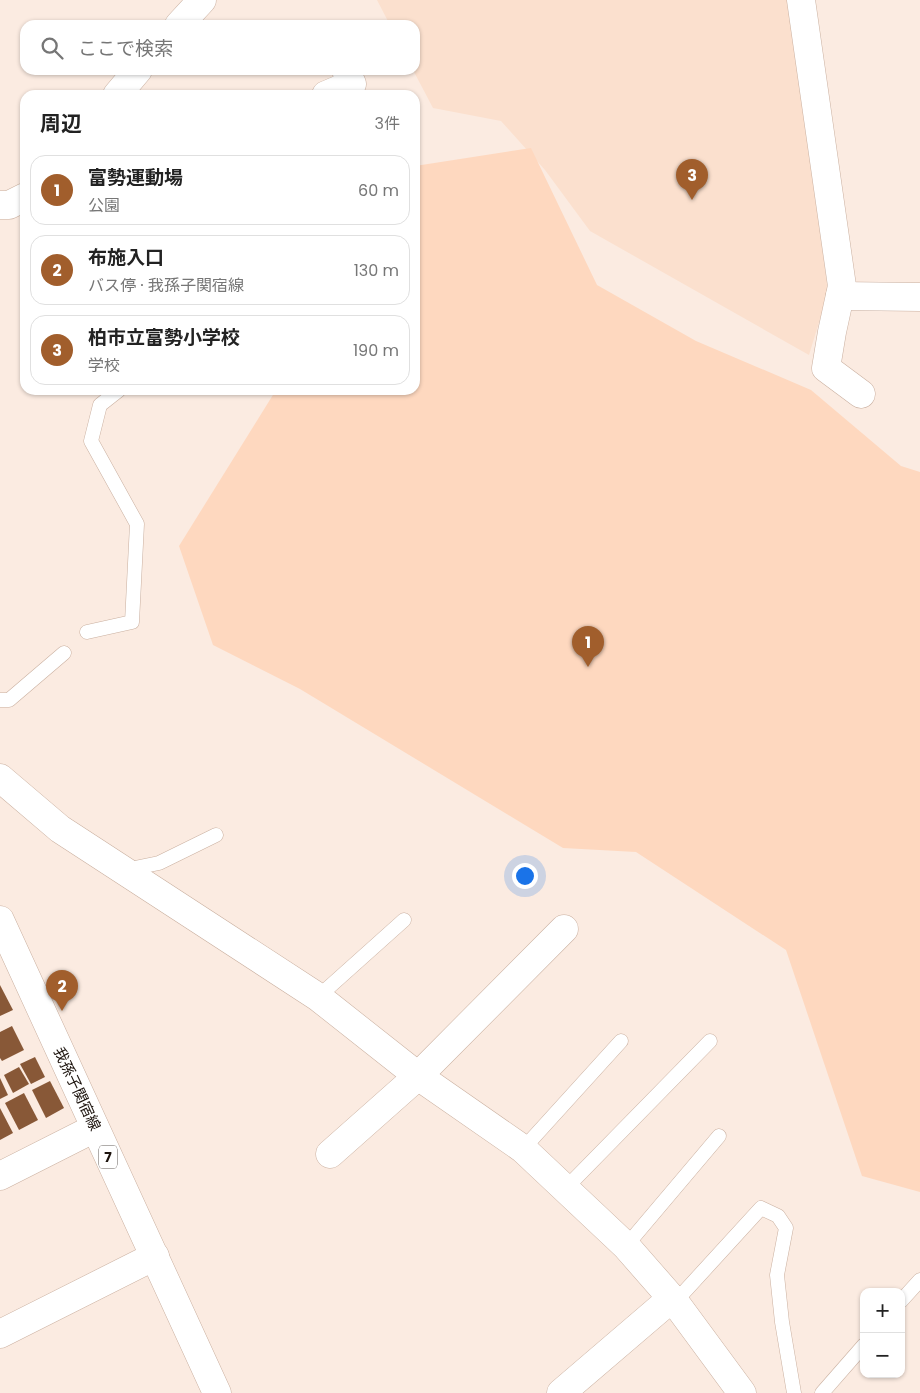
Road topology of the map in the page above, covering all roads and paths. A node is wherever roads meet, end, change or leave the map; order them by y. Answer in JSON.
{"nodes":[{"id":1,"x":801,"y":0,"type":"edge"},
{"id":2,"x":134,"y":75,"type":"edge"},
{"id":3,"x":348,"y":75,"type":"edge"},
{"id":4,"x":121,"y":90,"type":"edge"},
{"id":5,"x":338,"y":90,"type":"edge"},
{"id":6,"x":20,"y":199,"type":"edge"},
{"id":7,"x":0,"y":205,"type":"edge"},
{"id":8,"x":840,"y":296,"type":"junction"},
{"id":9,"x":920,"y":296,"type":"edge"},
{"id":10,"x":862,"y":394,"type":"dead end"},
{"id":11,"x":113,"y":395,"type":"edge"},
{"id":12,"x":86,"y":632,"type":"dead end"},
{"id":13,"x":64,"y":653,"type":"dead end"},
{"id":14,"x":0,"y":700,"type":"edge"},
{"id":15,"x":0,"y":778,"type":"edge"},
{"id":16,"x":216,"y":836,"type":"dead end"},
{"id":17,"x":124,"y":870,"type":"junction"},
{"id":18,"x":0,"y":920,"type":"edge"},
{"id":19,"x":404,"y":920,"type":"dead end"},
{"id":20,"x":564,"y":929,"type":"dead end"},
{"id":21,"x":318,"y":997,"type":"junction"},
{"id":22,"x":621,"y":1041,"type":"dead end"},
{"id":23,"x":710,"y":1041,"type":"dead end"},
{"id":24,"x":418,"y":1076,"type":"junction"},
{"id":25,"x":95,"y":1128,"type":"junction"},
{"id":26,"x":719,"y":1136,"type":"dead end"},
{"id":27,"x":523,"y":1149,"type":"junction"},
{"id":28,"x":330,"y":1154,"type":"dead end"},
{"id":29,"x":0,"y":1176,"type":"edge"},
{"id":30,"x":565,"y":1189,"type":"junction"},
{"id":31,"x":626,"y":1246,"type":"junction"},
{"id":32,"x":155,"y":1256,"type":"junction"},
{"id":33,"x":920,"y":1280,"type":"edge"},
{"id":34,"x":905,"y":1297,"type":"edge"},
{"id":35,"x":674,"y":1300,"type":"junction"},
{"id":36,"x":0,"y":1334,"type":"edge"},
{"id":37,"x":860,"y":1350,"type":"edge"},
{"id":38,"x":217,"y":1393,"type":"edge"},
{"id":39,"x":561,"y":1393,"type":"edge"},
{"id":40,"x":742,"y":1393,"type":"edge"},
{"id":41,"x":794,"y":1393,"type":"edge"},
{"id":42,"x":822,"y":1393,"type":"edge"}],
"edges":[{"from":1,"to":8,"type":"street"},
{"from":2,"to":4,"type":"street"},
{"from":3,"to":5,"type":"street"},
{"from":6,"to":7,"type":"street"},
{"from":8,"to":9,"type":"street"},
{"from":8,"to":10,"type":"street"},
{"from":11,"to":12,"type":"lane"},
{"from":13,"to":14,"type":"lane"},
{"from":15,"to":17,"type":"street"},
{"from":16,"to":17,"type":"lane"},
{"from":17,"to":21,"type":"street"},
{"from":18,"to":25,"type":"street","name":"我孫子関宿線","number":"7"},
{"from":19,"to":21,"type":"lane"},
{"from":20,"to":24,"type":"street"},
{"from":21,"to":24,"type":"street"},
{"from":22,"to":27,"type":"lane"},
{"from":23,"to":30,"type":"lane"},
{"from":24,"to":27,"type":"street"},
{"from":24,"to":28,"type":"street"},
{"from":25,"to":29,"type":"street"},
{"from":25,"to":32,"type":"street","name":"我孫子関宿線","number":"7"},
{"from":26,"to":31,"type":"lane"},
{"from":27,"to":30,"type":"street"},
{"from":30,"to":31,"type":"street"},
{"from":31,"to":35,"type":"street"},
{"from":32,"to":36,"type":"street"},
{"from":32,"to":38,"type":"street","name":"我孫子関宿線","number":"7"},
{"from":33,"to":34,"type":"lane"},
{"from":35,"to":39,"type":"street"},
{"from":35,"to":40,"type":"street"},
{"from":35,"to":41,"type":"lane"},
{"from":37,"to":42,"type":"lane"}]}
